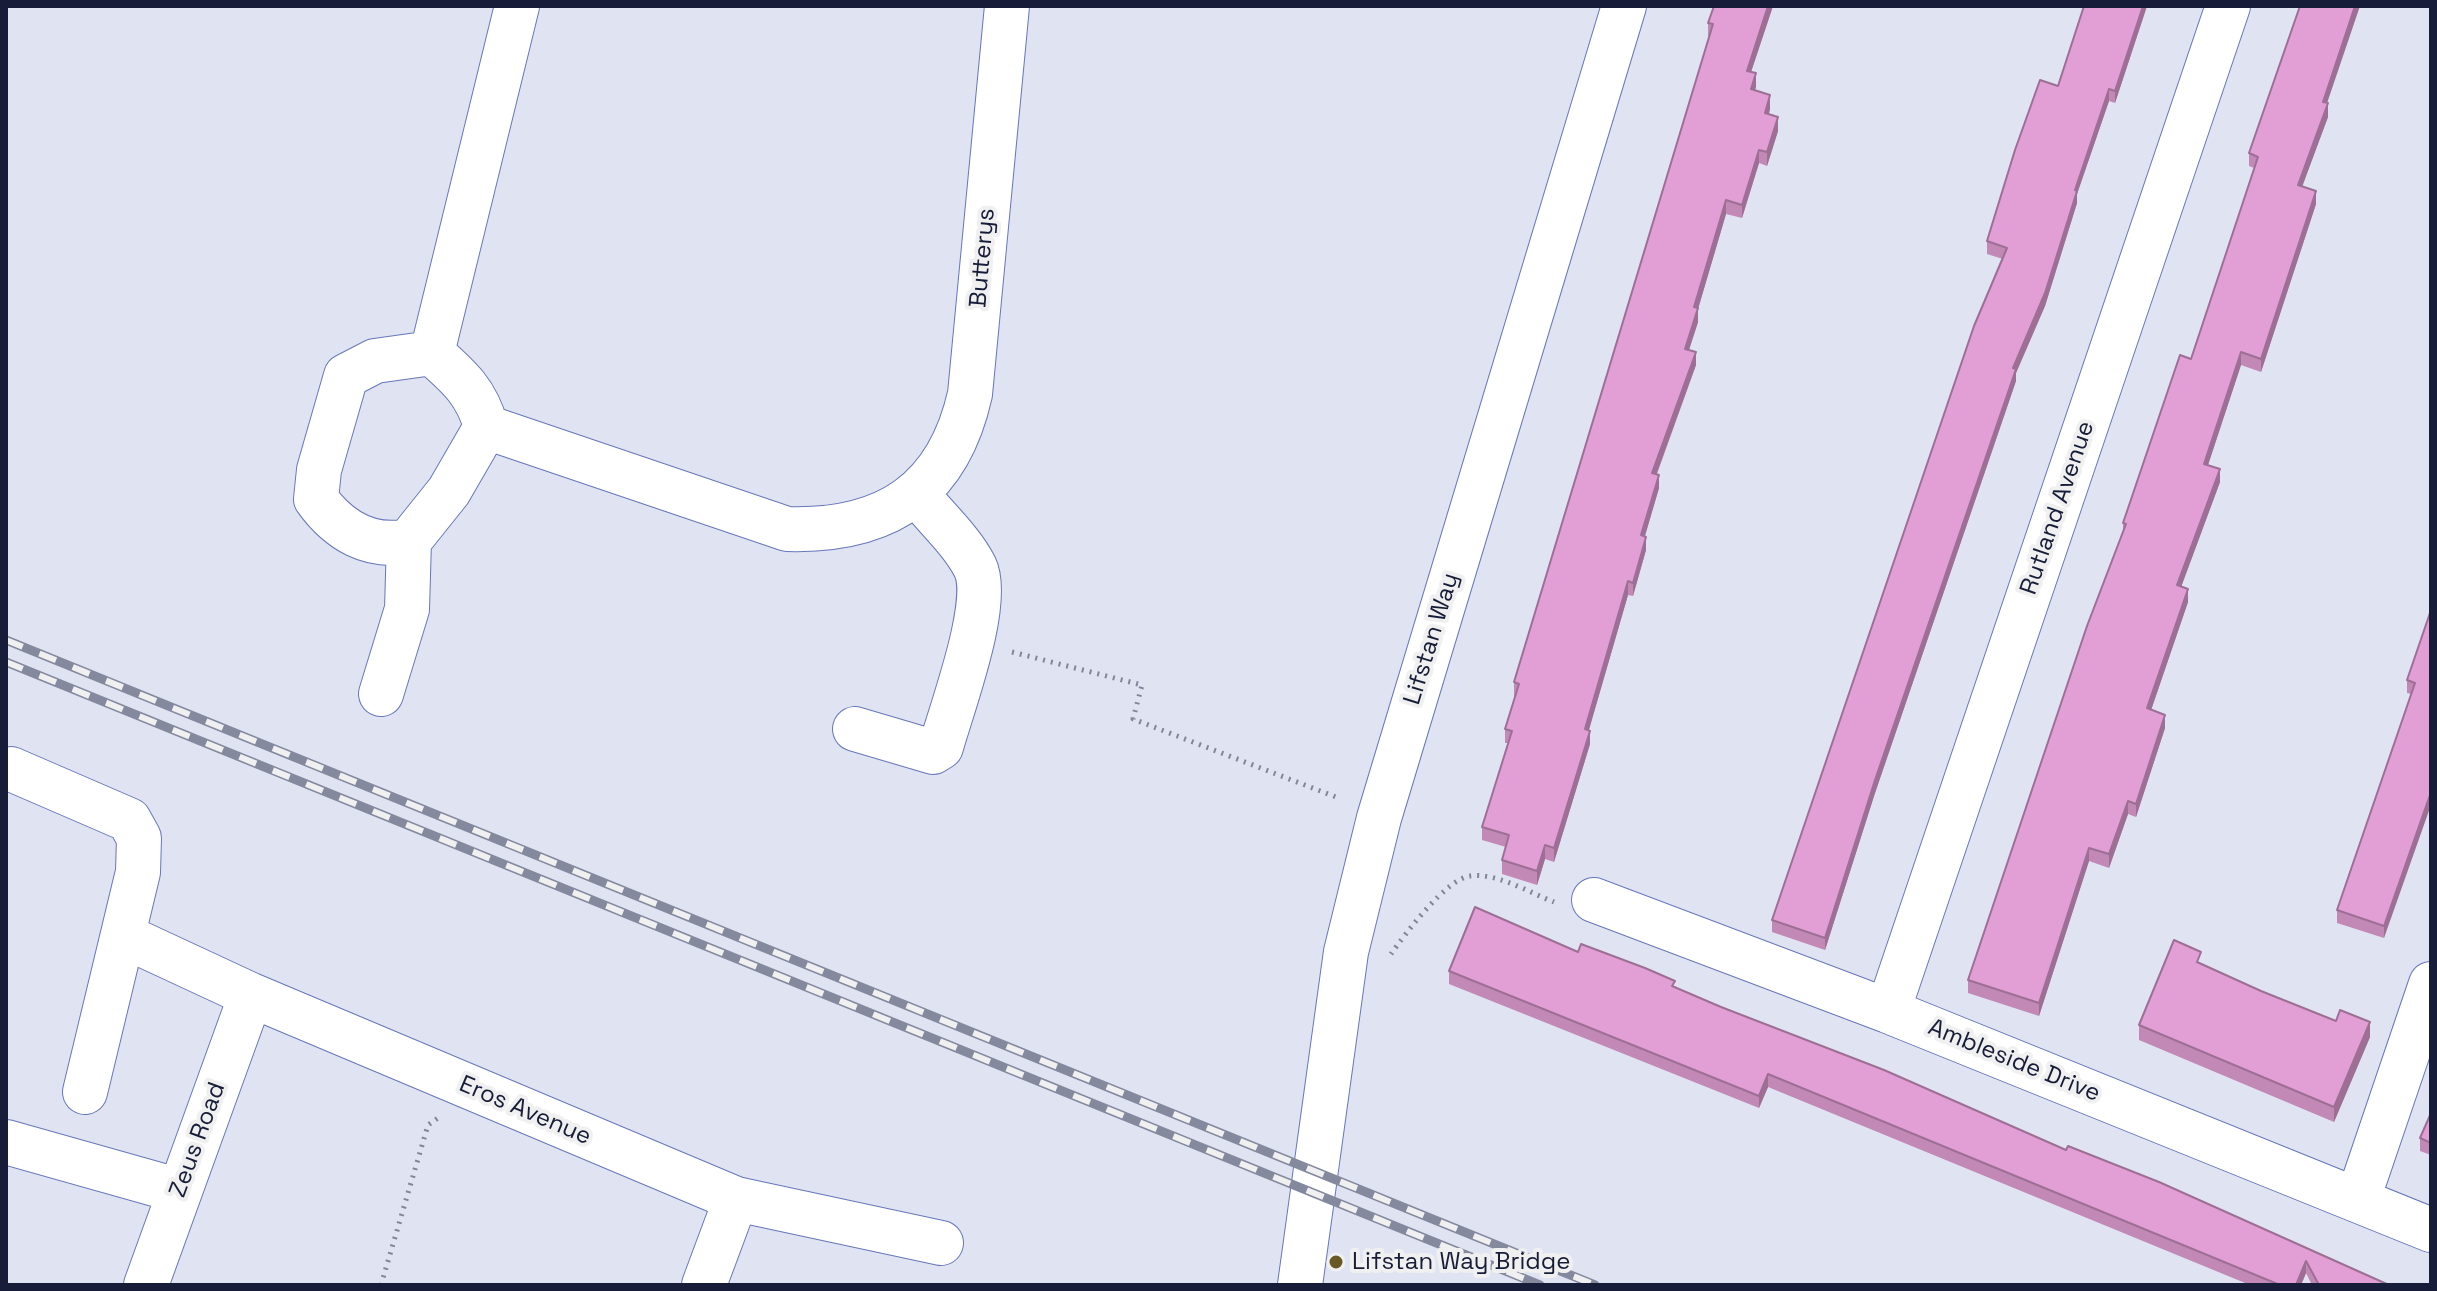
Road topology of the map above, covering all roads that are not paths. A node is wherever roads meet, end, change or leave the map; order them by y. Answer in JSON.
{"nodes":[{"id":1,"x":517,"y":6,"type":"edge"},
{"id":2,"x":1007,"y":6,"type":"edge"},
{"id":3,"x":1624,"y":6,"type":"edge"},
{"id":4,"x":2228,"y":6,"type":"edge"},
{"id":5,"x":432,"y":353,"type":"junction"},
{"id":6,"x":486,"y":427,"type":"junction"},
{"id":7,"x":917,"y":494,"type":"junction"},
{"id":8,"x":409,"y":541,"type":"junction"},
{"id":9,"x":381,"y":694,"type":"dead end"},
{"id":10,"x":855,"y":729,"type":"dead end"},
{"id":11,"x":11,"y":769,"type":"dead end"},
{"id":12,"x":1594,"y":900,"type":"road end"},
{"id":13,"x":124,"y":936,"type":"junction"},
{"id":14,"x":2431,"y":984,"type":"edge"},
{"id":15,"x":251,"y":995,"type":"junction"},
{"id":16,"x":1888,"y":1011,"type":"junction"},
{"id":17,"x":85,"y":1092,"type":"dead end"},
{"id":18,"x":6,"y":1142,"type":"edge"},
{"id":19,"x":180,"y":1191,"type":"junction"},
{"id":20,"x":736,"y":1199,"type":"junction"},
{"id":21,"x":2358,"y":1199,"type":"junction"},
{"id":22,"x":2431,"y":1230,"type":"edge"},
{"id":23,"x":941,"y":1243,"type":"dead end"},
{"id":24,"x":146,"y":1285,"type":"edge"},
{"id":25,"x":704,"y":1285,"type":"edge"},
{"id":26,"x":1300,"y":1285,"type":"edge"}],
"edges":[{"from":1,"to":5,"type":"street"},
{"from":2,"to":7,"type":"street","name":"Butterys"},
{"from":3,"to":26,"type":"street","name":"Lifstan Way"},
{"from":4,"to":16,"type":"street","name":"Rutland Avenue"},
{"from":5,"to":6,"type":"street"},
{"from":5,"to":8,"type":"street"},
{"from":6,"to":7,"type":"street","name":"Butterys"},
{"from":6,"to":8,"type":"street"},
{"from":7,"to":10,"type":"street"},
{"from":8,"to":9,"type":"street"},
{"from":11,"to":13,"type":"street"},
{"from":12,"to":16,"type":"street","name":"Ambleside Drive"},
{"from":13,"to":15,"type":"street","name":"Eros Avenue"},
{"from":13,"to":17,"type":"street"},
{"from":14,"to":21,"type":"street"},
{"from":15,"to":19,"type":"street","name":"Zeus Road"},
{"from":15,"to":20,"type":"street","name":"Eros Avenue"},
{"from":16,"to":21,"type":"street","name":"Ambleside Drive"},
{"from":18,"to":19,"type":"street"},
{"from":19,"to":24,"type":"street","name":"Zeus Road"},
{"from":20,"to":23,"type":"street","name":"Eros Avenue"},
{"from":20,"to":25,"type":"street"},
{"from":21,"to":22,"type":"street","name":"Ambleside Drive"}]}
